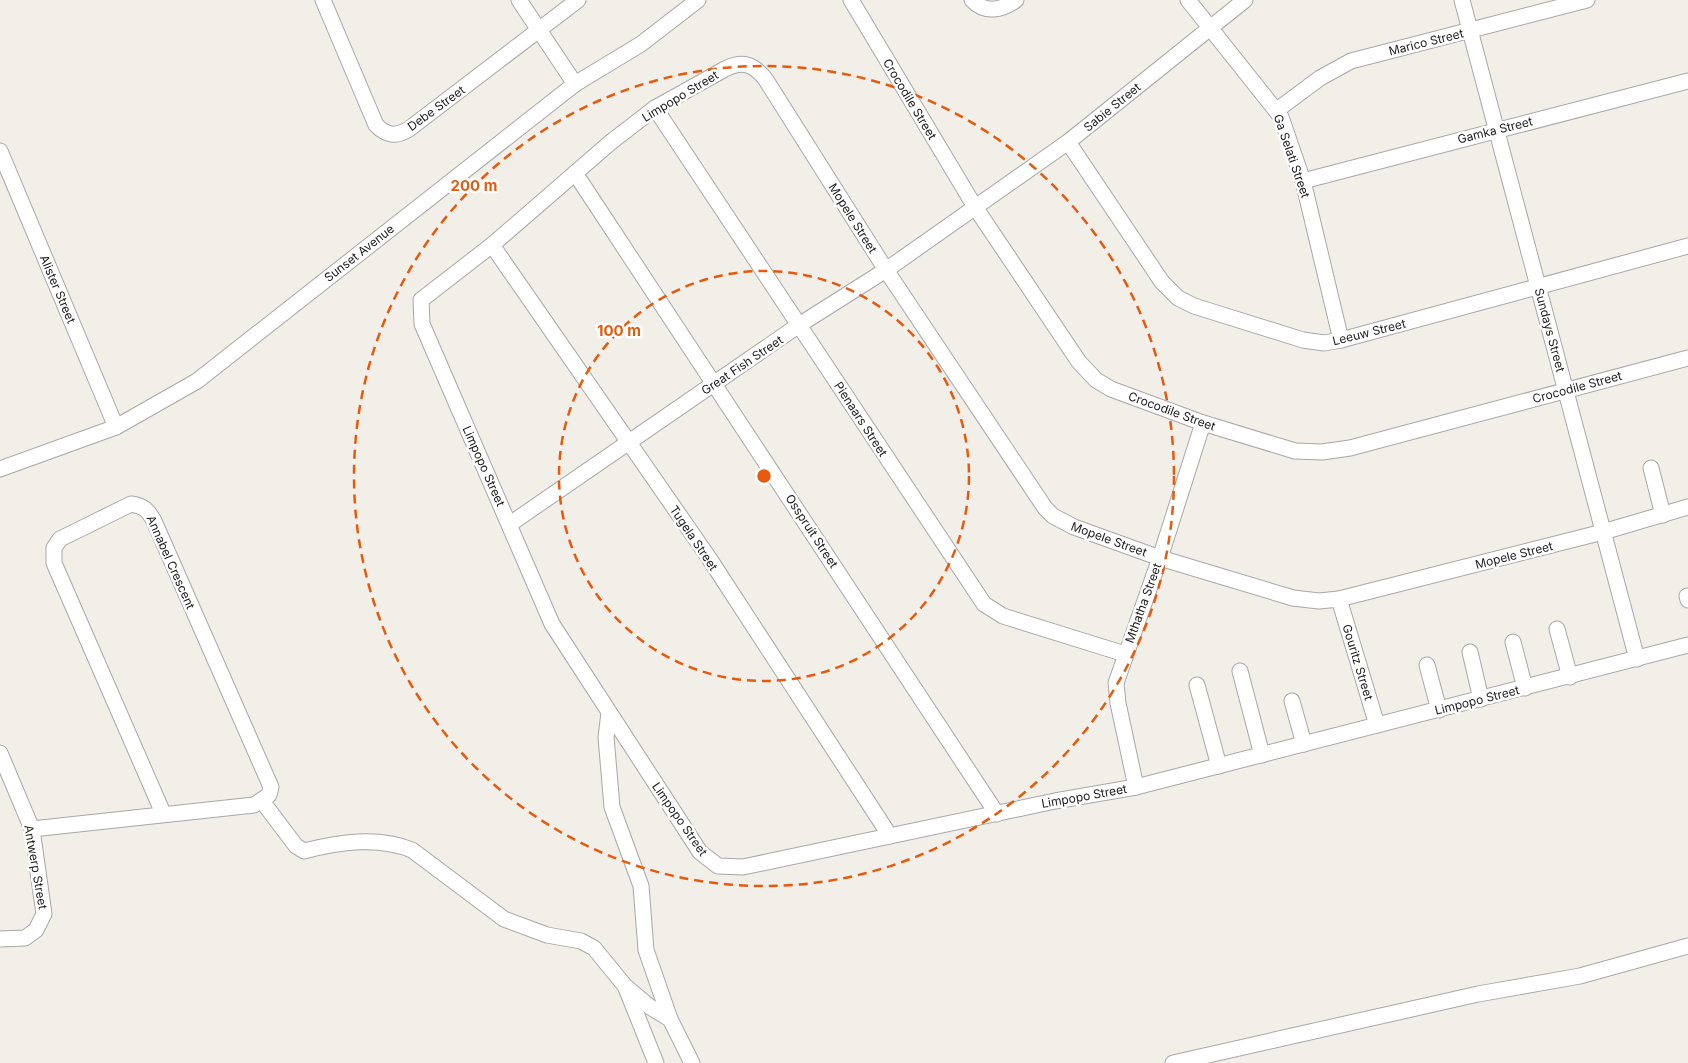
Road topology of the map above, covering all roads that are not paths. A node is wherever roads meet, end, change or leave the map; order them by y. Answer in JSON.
{"nodes":[{"id":1,"x":323,"y":0,"type":"edge"},
{"id":2,"x":519,"y":0,"type":"edge"},
{"id":3,"x":578,"y":0,"type":"edge"},
{"id":4,"x":698,"y":0,"type":"edge"},
{"id":5,"x":851,"y":0,"type":"edge"},
{"id":6,"x":972,"y":0,"type":"edge"},
{"id":7,"x":1016,"y":0,"type":"edge"},
{"id":8,"x":1188,"y":0,"type":"edge"},
{"id":9,"x":1245,"y":0,"type":"edge"},
{"id":10,"x":1462,"y":0,"type":"edge"},
{"id":11,"x":1587,"y":0,"type":"edge"},
{"id":12,"x":1211,"y":28,"type":"junction"},
{"id":13,"x":540,"y":30,"type":"junction"},
{"id":14,"x":1471,"y":31,"type":"junction"},
{"id":15,"x":754,"y":67,"type":"joint"},
{"id":16,"x":1688,"y":81,"type":"edge"},
{"id":17,"x":575,"y":84,"type":"junction"},
{"id":18,"x":655,"y":108,"type":"junction"},
{"id":19,"x":1277,"y":110,"type":"junction"},
{"id":20,"x":1497,"y":130,"type":"junction"},
{"id":21,"x":1068,"y":142,"type":"junction"},
{"id":22,"x":0,"y":151,"type":"edge"},
{"id":23,"x":575,"y":173,"type":"junction"},
{"id":24,"x":1302,"y":181,"type":"junction"},
{"id":25,"x":975,"y":207,"type":"junction"},
{"id":26,"x":492,"y":245,"type":"junction"},
{"id":27,"x":1688,"y":246,"type":"edge"},
{"id":28,"x":886,"y":270,"type":"junction"},
{"id":29,"x":1539,"y":288,"type":"junction"},
{"id":30,"x":799,"y":325,"type":"junction"},
{"id":31,"x":1341,"y":340,"type":"junction"},
{"id":32,"x":1688,"y":358,"type":"edge"},
{"id":33,"x":715,"y":383,"type":"junction"},
{"id":34,"x":1566,"y":390,"type":"junction"},
{"id":35,"x":1203,"y":423,"type":"junction"},
{"id":36,"x":116,"y":427,"type":"junction"},
{"id":37,"x":628,"y":443,"type":"junction"},
{"id":38,"x":1651,"y":468,"type":"dead end"},
{"id":39,"x":0,"y":469,"type":"edge"},
{"id":40,"x":1688,"y":507,"type":"edge"},
{"id":41,"x":1663,"y":515,"type":"junction"},
{"id":42,"x":510,"y":524,"type":"junction"},
{"id":43,"x":1603,"y":532,"type":"junction"},
{"id":44,"x":1160,"y":558,"type":"junction"},
{"id":45,"x":1339,"y":599,"type":"junction"},
{"id":46,"x":1557,"y":629,"type":"dead end"},
{"id":47,"x":1513,"y":642,"type":"dead end"},
{"id":48,"x":1688,"y":645,"type":"edge"},
{"id":49,"x":1470,"y":652,"type":"dead end"},
{"id":50,"x":1125,"y":654,"type":"junction"},
{"id":51,"x":1637,"y":659,"type":"junction"},
{"id":52,"x":1427,"y":665,"type":"dead end"},
{"id":53,"x":1240,"y":671,"type":"dead end"},
{"id":54,"x":1570,"y":676,"type":"junction"},
{"id":55,"x":1197,"y":685,"type":"dead end"},
{"id":56,"x":1526,"y":688,"type":"junction"},
{"id":57,"x":1481,"y":699,"type":"junction"},
{"id":58,"x":1292,"y":701,"type":"dead end"},
{"id":59,"x":1439,"y":710,"type":"junction"},
{"id":60,"x":609,"y":714,"type":"junction"},
{"id":61,"x":1377,"y":726,"type":"junction"},
{"id":62,"x":1304,"y":744,"type":"junction"},
{"id":63,"x":0,"y":754,"type":"edge"},
{"id":64,"x":1262,"y":755,"type":"junction"},
{"id":65,"x":1219,"y":766,"type":"junction"},
{"id":66,"x":1136,"y":787,"type":"junction"},
{"id":67,"x":262,"y":801,"type":"junction"},
{"id":68,"x":163,"y":813,"type":"junction"},
{"id":69,"x":998,"y":814,"type":"junction"},
{"id":70,"x":32,"y":829,"type":"junction"},
{"id":71,"x":890,"y":836,"type":"junction"},
{"id":72,"x":0,"y":939,"type":"edge"},
{"id":73,"x":1688,"y":946,"type":"edge"},
{"id":74,"x":625,"y":986,"type":"junction"},
{"id":75,"x":670,"y":1020,"type":"junction"},
{"id":76,"x":656,"y":1063,"type":"edge"},
{"id":77,"x":692,"y":1063,"type":"edge"},
{"id":78,"x":1172,"y":1063,"type":"edge"}],
"edges":[{"from":1,"to":13,"type":"street","name":"Debe Street"},
{"from":2,"to":13,"type":"street"},
{"from":3,"to":13,"type":"street","name":"Debe Street"},
{"from":4,"to":17,"type":"street","name":"Sunset Avenue"},
{"from":5,"to":25,"type":"street","name":"Crocodile Street"},
{"from":6,"to":7,"type":"street"},
{"from":8,"to":12,"type":"street","name":"Ga Selati Street"},
{"from":9,"to":12,"type":"street","name":"Sabie Street"},
{"from":10,"to":14,"type":"street","name":"Sundays Street"},
{"from":11,"to":14,"type":"street","name":"Marico Street"},
{"from":12,"to":19,"type":"street","name":"Ga Selati Street"},
{"from":12,"to":21,"type":"street","name":"Sabie Street"},
{"from":13,"to":17,"type":"street"},
{"from":14,"to":19,"type":"street","name":"Marico Street"},
{"from":14,"to":20,"type":"street","name":"Sundays Street"},
{"from":15,"to":18,"type":"street","name":"Limpopo Street"},
{"from":15,"to":28,"type":"street","name":"Mopele Street"},
{"from":16,"to":20,"type":"street","name":"Gamka Street"},
{"from":17,"to":36,"type":"street","name":"Sunset Avenue"},
{"from":18,"to":23,"type":"street","name":"Limpopo Street"},
{"from":18,"to":30,"type":"street","name":"Pienaars Street"},
{"from":19,"to":24,"type":"street","name":"Ga Selati Street"},
{"from":20,"to":24,"type":"street","name":"Gamka Street"},
{"from":20,"to":29,"type":"street","name":"Sundays Street"},
{"from":21,"to":25,"type":"street","name":"Sabie Street"},
{"from":21,"to":31,"type":"street","name":"Leeuw Street"},
{"from":22,"to":36,"type":"street","name":"Alister Street"},
{"from":23,"to":26,"type":"street","name":"Limpopo Street"},
{"from":23,"to":33,"type":"street","name":"Osspruit Street"},
{"from":24,"to":31,"type":"street","name":"Ga Selati Street"},
{"from":25,"to":28,"type":"street","name":"Great Fish Street"},
{"from":25,"to":35,"type":"street","name":"Crocodile Street"},
{"from":26,"to":37,"type":"street","name":"Tugela Street"},
{"from":26,"to":42,"type":"street","name":"Limpopo Street"},
{"from":27,"to":29,"type":"street","name":"Leeuw Street"},
{"from":28,"to":30,"type":"street","name":"Great Fish Street"},
{"from":28,"to":44,"type":"street","name":"Mopele Street"},
{"from":29,"to":31,"type":"street","name":"Leeuw Street"},
{"from":29,"to":34,"type":"street","name":"Sundays Street"},
{"from":30,"to":33,"type":"street","name":"Great Fish Street"},
{"from":30,"to":50,"type":"street","name":"Pienaars Street"},
{"from":32,"to":34,"type":"street","name":"Crocodile Street"},
{"from":33,"to":37,"type":"street","name":"Great Fish Street"},
{"from":33,"to":69,"type":"street","name":"Osspruit Street"},
{"from":34,"to":35,"type":"street","name":"Crocodile Street"},
{"from":34,"to":43,"type":"street","name":"Sundays Street"},
{"from":35,"to":44,"type":"street","name":"Mthatha Street"},
{"from":36,"to":39,"type":"street","name":"Sunset Avenue"},
{"from":37,"to":42,"type":"street","name":"Great Fish Street"},
{"from":37,"to":71,"type":"street","name":"Tugela Street"},
{"from":38,"to":41,"type":"street"},
{"from":40,"to":41,"type":"street","name":"Mopele Street"},
{"from":41,"to":43,"type":"street","name":"Mopele Street"},
{"from":42,"to":60,"type":"street","name":"Limpopo Street"},
{"from":43,"to":45,"type":"street","name":"Mopele Street"},
{"from":43,"to":51,"type":"street","name":"Sundays Street"},
{"from":44,"to":45,"type":"street","name":"Mopele Street"},
{"from":44,"to":50,"type":"street","name":"Mthatha Street"},
{"from":45,"to":61,"type":"street","name":"Gouritz Street"},
{"from":46,"to":54,"type":"street"},
{"from":47,"to":56,"type":"street"},
{"from":48,"to":51,"type":"street","name":"Limpopo Street"},
{"from":49,"to":57,"type":"street"},
{"from":50,"to":66,"type":"street","name":"Mthatha Street"},
{"from":51,"to":54,"type":"street","name":"Limpopo Street"},
{"from":52,"to":59,"type":"street"},
{"from":53,"to":64,"type":"street"},
{"from":54,"to":56,"type":"street","name":"Limpopo Street"},
{"from":55,"to":65,"type":"street"},
{"from":56,"to":57,"type":"street","name":"Limpopo Street"},
{"from":57,"to":59,"type":"street","name":"Limpopo Street"},
{"from":58,"to":62,"type":"street"},
{"from":59,"to":61,"type":"street","name":"Limpopo Street"},
{"from":60,"to":71,"type":"street","name":"Limpopo Street"},
{"from":60,"to":75,"type":"street"},
{"from":61,"to":62,"type":"street","name":"Limpopo Street"},
{"from":62,"to":64,"type":"street","name":"Limpopo Street"},
{"from":63,"to":70,"type":"street","name":"Antwerp Street"},
{"from":64,"to":65,"type":"street","name":"Limpopo Street"},
{"from":65,"to":66,"type":"street","name":"Limpopo Street"},
{"from":66,"to":69,"type":"street","name":"Limpopo Street"},
{"from":67,"to":68,"type":"street"},
{"from":67,"to":68,"type":"street","name":"Annabel Crescent"},
{"from":67,"to":74,"type":"street"},
{"from":68,"to":70,"type":"street"},
{"from":69,"to":71,"type":"street","name":"Limpopo Street"},
{"from":70,"to":72,"type":"street","name":"Antwerp Street"},
{"from":73,"to":78,"type":"street"},
{"from":74,"to":75,"type":"street"},
{"from":74,"to":76,"type":"street"},
{"from":75,"to":77,"type":"street"}]}
